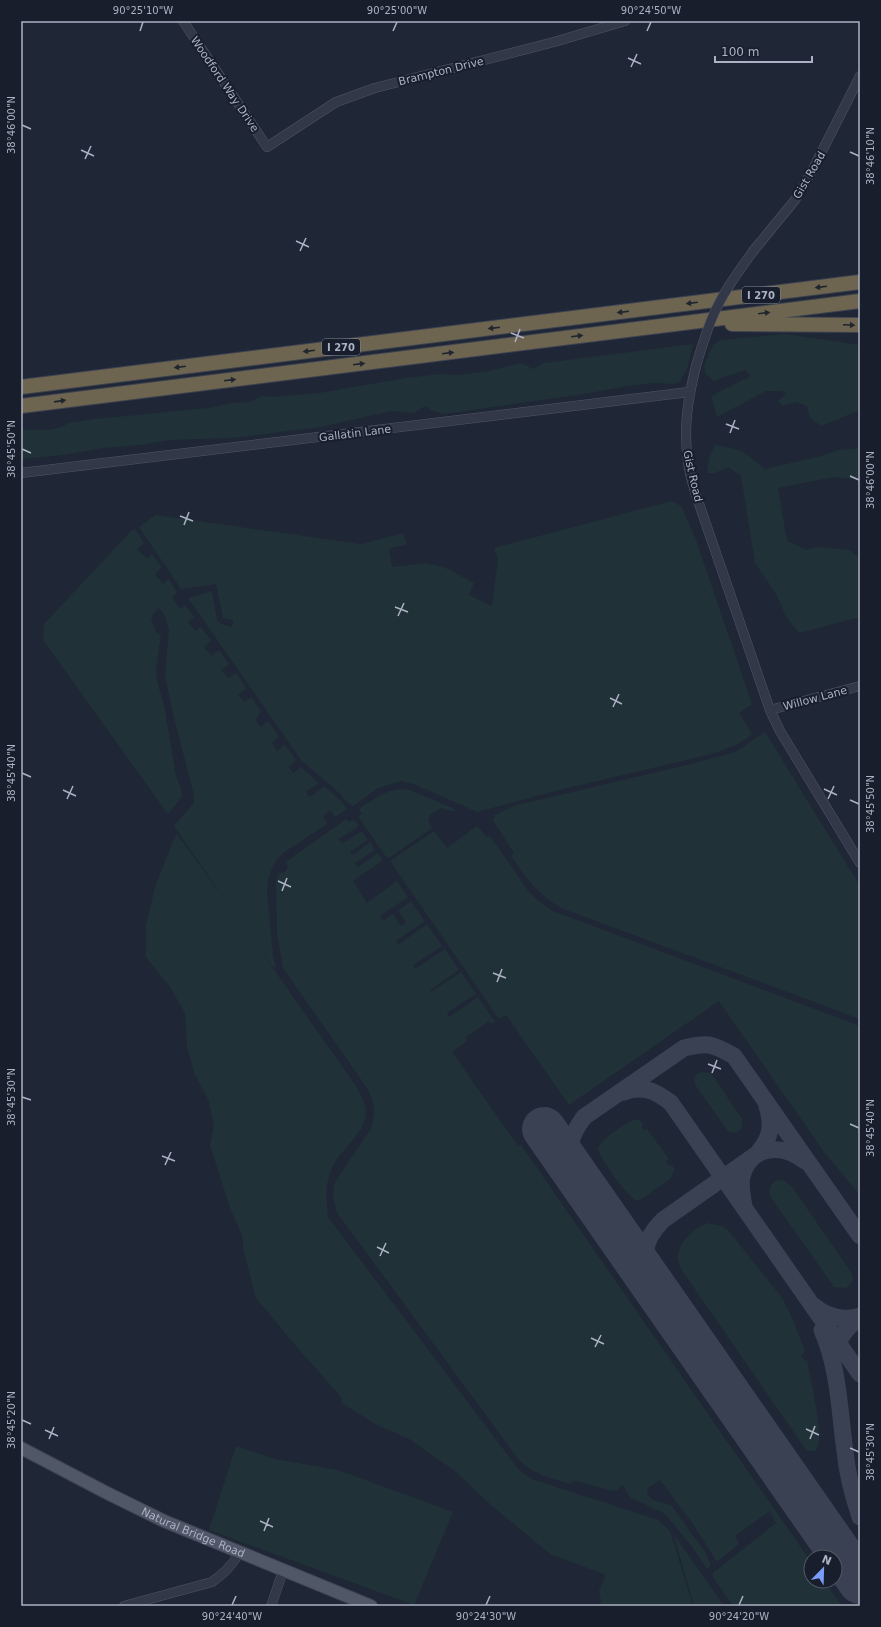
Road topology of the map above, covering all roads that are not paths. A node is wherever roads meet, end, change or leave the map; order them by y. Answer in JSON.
{"nodes":[{"id":1,"x":182,"y":21,"type":"edge"},
{"id":2,"x":625,"y":21,"type":"edge"},
{"id":3,"x":860,"y":76,"type":"edge"},
{"id":4,"x":267,"y":147,"type":"joint"},
{"id":5,"x":860,"y":282,"type":"edge"},
{"id":6,"x":860,"y":301,"type":"edge"},
{"id":7,"x":684,"y":323,"type":"junction"},
{"id":8,"x":860,"y":325,"type":"edge"},
{"id":9,"x":21,"y":387,"type":"edge"},
{"id":10,"x":689,"y":392,"type":"junction"},
{"id":11,"x":21,"y":406,"type":"edge"},
{"id":12,"x":21,"y":473,"type":"edge"},
{"id":13,"x":860,"y":686,"type":"edge"},
{"id":14,"x":770,"y":710,"type":"junction"},
{"id":15,"x":860,"y":863,"type":"edge"},
{"id":16,"x":21,"y":1448,"type":"edge"},
{"id":17,"x":239,"y":1552,"type":"junction"},
{"id":18,"x":283,"y":1571,"type":"junction"},
{"id":19,"x":124,"y":1606,"type":"edge"},
{"id":20,"x":270,"y":1606,"type":"edge"},
{"id":21,"x":370,"y":1606,"type":"edge"}],
"edges":[{"from":1,"to":4,"type":"street","name":"Woodford Way Drive"},
{"from":2,"to":4,"type":"street","name":"Brampton Drive"},
{"from":3,"to":10,"type":"street","name":"Gist Road","bridge":true},
{"from":5,"to":9,"type":"highway","number":"I 270","one_way":true},
{"from":7,"to":6,"type":"highway","number":"I 270","one_way":true},
{"from":7,"to":8,"type":"highway","one_way":true},
{"from":11,"to":7,"type":"highway","number":"I 270","one_way":true},
{"from":10,"to":12,"type":"street","name":"Gallatin Lane"},
{"from":10,"to":14,"type":"street","name":"Gist Road"},
{"from":13,"to":14,"type":"street","name":"Willow Lane"},
{"from":14,"to":15,"type":"street","name":"Gist Road"},
{"from":16,"to":17,"type":"main road","name":"Natural Bridge Road"},
{"from":17,"to":18,"type":"main road","name":"Natural Bridge Road"},
{"from":17,"to":19,"type":"street"},
{"from":18,"to":20,"type":"street"},
{"from":18,"to":21,"type":"main road","name":"Natural Bridge Road"}]}
